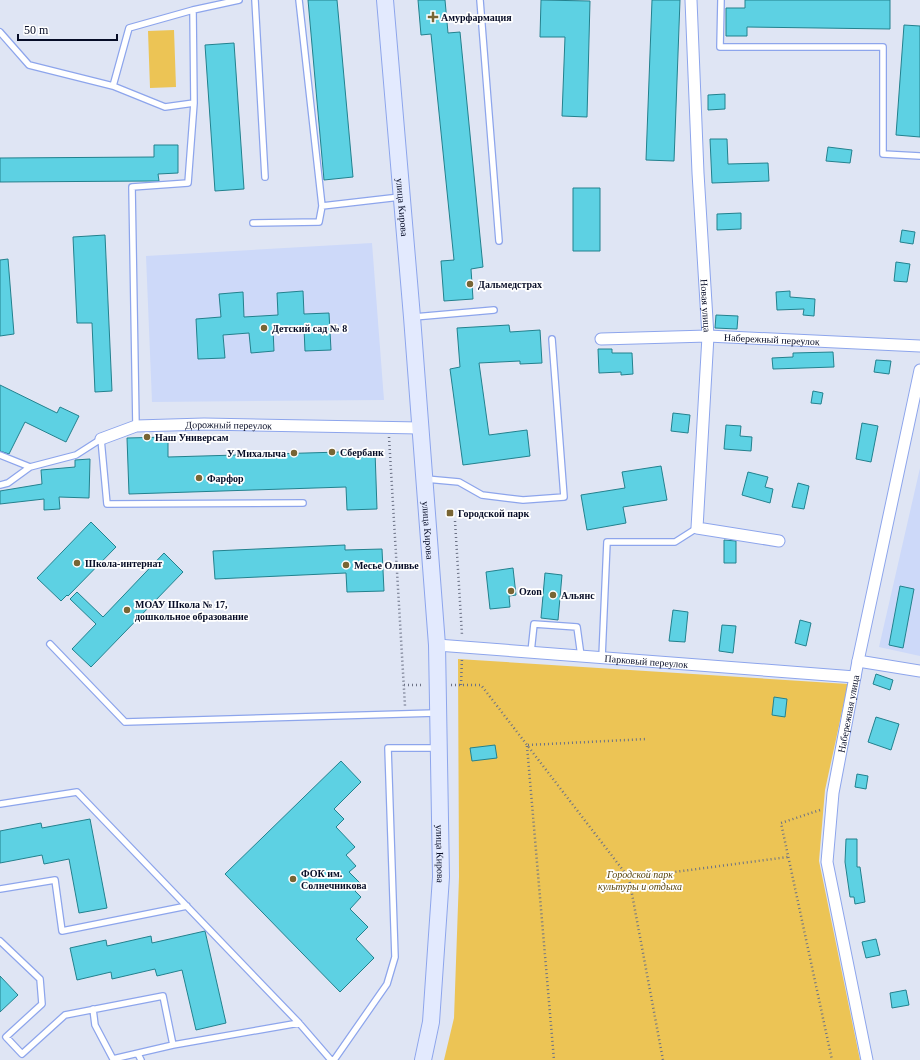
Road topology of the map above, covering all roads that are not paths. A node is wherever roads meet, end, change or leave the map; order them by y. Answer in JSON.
{"nodes":[{"id":1,"x":239,"y":0,"type":"edge"},
{"id":2,"x":255,"y":0,"type":"edge"},
{"id":3,"x":300,"y":0,"type":"edge"},
{"id":4,"x":385,"y":0,"type":"edge"},
{"id":5,"x":480,"y":0,"type":"edge"},
{"id":6,"x":691,"y":0,"type":"edge"},
{"id":7,"x":721,"y":0,"type":"edge"},
{"id":8,"x":193,"y":10,"type":"junction"},
{"id":9,"x":0,"y":32,"type":"edge"},
{"id":10,"x":113,"y":86,"type":"junction"},
{"id":11,"x":194,"y":102,"type":"junction"},
{"id":12,"x":920,"y":156,"type":"edge"},
{"id":13,"x":265,"y":177,"type":"dead end"},
{"id":14,"x":401,"y":197,"type":"junction"},
{"id":15,"x":322,"y":206,"type":"junction"},
{"id":16,"x":253,"y":223,"type":"dead end"},
{"id":17,"x":499,"y":241,"type":"dead end"},
{"id":18,"x":494,"y":310,"type":"dead end"},
{"id":19,"x":412,"y":317,"type":"junction"},
{"id":20,"x":708,"y":336,"type":"junction"},
{"id":21,"x":552,"y":339,"type":"dead end"},
{"id":22,"x":601,"y":340,"type":"dead end"},
{"id":23,"x":920,"y":346,"type":"edge"},
{"id":24,"x":920,"y":370,"type":"edge"},
{"id":25,"x":136,"y":426,"type":"junction"},
{"id":26,"x":420,"y":428,"type":"junction"},
{"id":27,"x":101,"y":439,"type":"junction"},
{"id":28,"x":0,"y":455,"type":"edge"},
{"id":29,"x":30,"y":467,"type":"junction"},
{"id":30,"x":424,"y":479,"type":"junction"},
{"id":31,"x":0,"y":485,"type":"edge"},
{"id":32,"x":303,"y":503,"type":"dead end"},
{"id":33,"x":697,"y":528,"type":"junction"},
{"id":34,"x":779,"y":541,"type":"dead end"},
{"id":35,"x":50,"y":644,"type":"dead end"},
{"id":36,"x":437,"y":644,"type":"junction"},
{"id":37,"x":531,"y":652,"type":"junction"},
{"id":38,"x":581,"y":656,"type":"junction"},
{"id":39,"x":602,"y":657,"type":"junction"},
{"id":40,"x":858,"y":661,"type":"junction"},
{"id":41,"x":920,"y":671,"type":"edge"},
{"id":42,"x":855,"y":677,"type":"junction"},
{"id":43,"x":438,"y":713,"type":"junction"},
{"id":44,"x":438,"y":748,"type":"junction"},
{"id":45,"x":0,"y":804,"type":"edge"},
{"id":46,"x":0,"y":889,"type":"edge"},
{"id":47,"x":187,"y":906,"type":"junction"},
{"id":48,"x":0,"y":941,"type":"edge"},
{"id":49,"x":93,"y":1009,"type":"junction"},
{"id":50,"x":299,"y":1023,"type":"junction"},
{"id":51,"x":174,"y":1046,"type":"junction"},
{"id":52,"x":138,"y":1054,"type":"junction"},
{"id":53,"x":141,"y":1060,"type":"edge"},
{"id":54,"x":331,"y":1060,"type":"edge"},
{"id":55,"x":334,"y":1060,"type":"edge"},
{"id":56,"x":423,"y":1060,"type":"edge"},
{"id":57,"x":867,"y":1060,"type":"edge"}],
"edges":[{"from":1,"to":8,"type":"lane"},
{"from":2,"to":13,"type":"lane"},
{"from":3,"to":15,"type":"lane"},
{"from":4,"to":14,"type":"main road","name":"улица Кирова"},
{"from":5,"to":17,"type":"lane"},
{"from":6,"to":20,"type":"street","name":"Новая улица"},
{"from":7,"to":12,"type":"lane"},
{"from":8,"to":10,"type":"lane"},
{"from":8,"to":11,"type":"lane"},
{"from":9,"to":10,"type":"lane"},
{"from":10,"to":11,"type":"lane"},
{"from":11,"to":25,"type":"lane"},
{"from":14,"to":15,"type":"lane"},
{"from":14,"to":19,"type":"main road","name":"улица Кирова"},
{"from":15,"to":16,"type":"lane"},
{"from":18,"to":19,"type":"lane"},
{"from":19,"to":26,"type":"main road","name":"улица Кирова"},
{"from":20,"to":22,"type":"street","name":"Набережный переулок"},
{"from":20,"to":23,"type":"street","name":"Набережный переулок"},
{"from":20,"to":33,"type":"street","name":"Новая улица"},
{"from":21,"to":30,"type":"lane"},
{"from":24,"to":40,"type":"street","name":"Набережная улица"},
{"from":25,"to":26,"type":"street","name":"Дорожный переулок"},
{"from":25,"to":27,"type":"street","name":"Дорожный переулок"},
{"from":26,"to":30,"type":"main road","name":"улица Кирова"},
{"from":27,"to":29,"type":"lane","name":"Дорожный переулок"},
{"from":27,"to":32,"type":"lane"},
{"from":28,"to":29,"type":"lane"},
{"from":29,"to":31,"type":"lane"},
{"from":30,"to":36,"type":"main road","name":"улица Кирова"},
{"from":33,"to":34,"type":"street"},
{"from":33,"to":39,"type":"lane"},
{"from":35,"to":43,"type":"lane"},
{"from":36,"to":37,"type":"street","name":"Парковый переулок"},
{"from":36,"to":43,"type":"main road","name":"улица Кирова"},
{"from":37,"to":38,"type":"street","name":"Парковый переулок"},
{"from":37,"to":38,"type":"lane"},
{"from":38,"to":39,"type":"street","name":"Парковый переулок"},
{"from":39,"to":42,"type":"street","name":"Парковый переулок"},
{"from":40,"to":41,"type":"street"},
{"from":40,"to":42,"type":"street","name":"Набережная улица"},
{"from":42,"to":57,"type":"street","name":"Набережная улица"},
{"from":43,"to":44,"type":"main road","name":"улица Кирова"},
{"from":44,"to":55,"type":"lane"},
{"from":44,"to":56,"type":"main road","name":"улица Кирова"},
{"from":45,"to":47,"type":"lane"},
{"from":46,"to":47,"type":"lane"},
{"from":47,"to":50,"type":"lane"},
{"from":48,"to":49,"type":"lane"},
{"from":49,"to":51,"type":"lane"},
{"from":49,"to":52,"type":"lane"},
{"from":50,"to":51,"type":"lane"},
{"from":50,"to":54,"type":"lane"},
{"from":51,"to":52,"type":"lane"},
{"from":52,"to":53,"type":"lane"}]}
